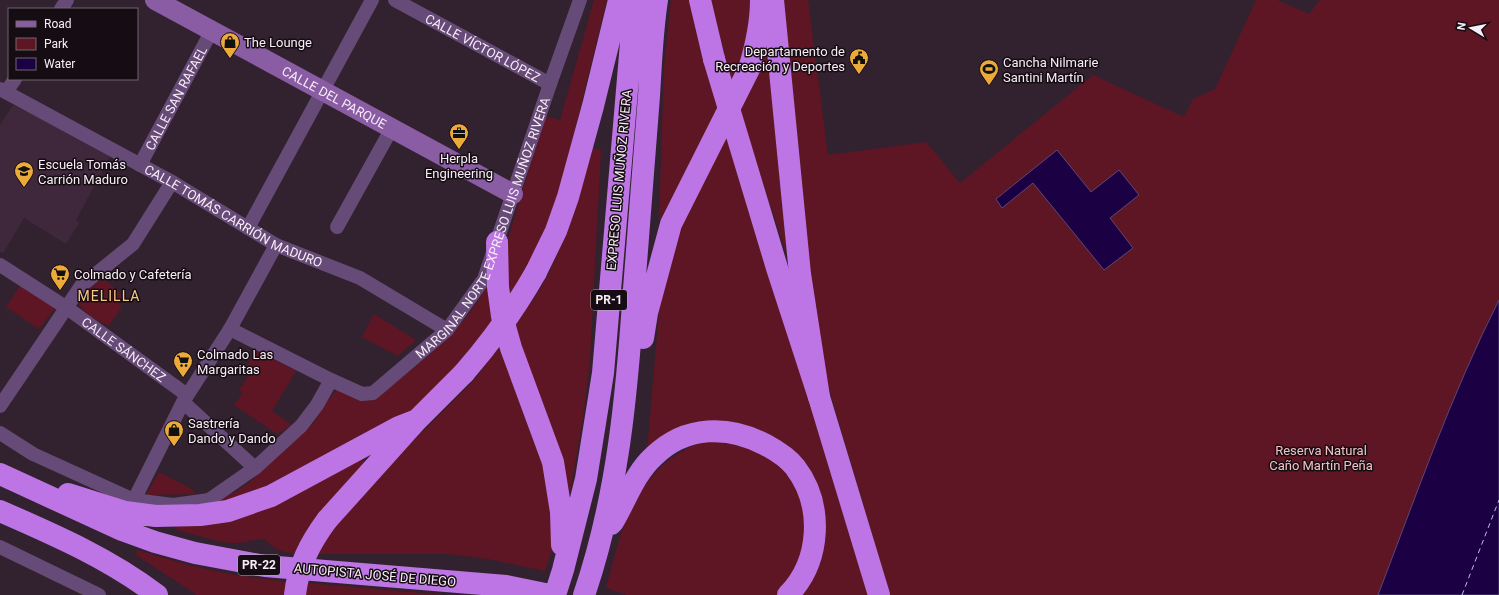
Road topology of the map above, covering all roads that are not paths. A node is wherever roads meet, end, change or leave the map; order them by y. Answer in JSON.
{"nodes":[{"id":1,"x":155,"y":0,"type":"edge"},
{"id":2,"x":372,"y":0,"type":"edge"},
{"id":3,"x":395,"y":0,"type":"edge"},
{"id":4,"x":580,"y":0,"type":"edge"},
{"id":5,"x":619,"y":0,"type":"edge"},
{"id":6,"x":636,"y":0,"type":"edge"},
{"id":7,"x":656,"y":0,"type":"edge"},
{"id":8,"x":700,"y":0,"type":"edge"},
{"id":9,"x":761,"y":0,"type":"edge"},
{"id":10,"x":773,"y":0,"type":"edge"},
{"id":11,"x":211,"y":32,"type":"junction"},
{"id":12,"x":14,"y":80,"type":"edge"},
{"id":13,"x":550,"y":84,"type":"junction"},
{"id":14,"x":3,"y":90,"type":"edge"},
{"id":15,"x":323,"y":92,"type":"junction"},
{"id":16,"x":392,"y":128,"type":"junction"},
{"id":17,"x":140,"y":165,"type":"junction"},
{"id":18,"x":172,"y":182,"type":"junction"},
{"id":19,"x":513,"y":194,"type":"junction"},
{"id":20,"x":337,"y":227,"type":"dead end"},
{"id":21,"x":248,"y":228,"type":"junction"},
{"id":22,"x":498,"y":242,"type":"junction"},
{"id":23,"x":276,"y":245,"type":"junction"},
{"id":24,"x":0,"y":265,"type":"edge"},
{"id":25,"x":67,"y":308,"type":"junction"},
{"id":26,"x":230,"y":330,"type":"junction"},
{"id":27,"x":447,"y":330,"type":"junction"},
{"id":28,"x":331,"y":380,"type":"junction"},
{"id":29,"x":819,"y":397,"type":"junction"},
{"id":30,"x":185,"y":398,"type":"junction"},
{"id":31,"x":0,"y":406,"type":"edge"},
{"id":32,"x":417,"y":420,"type":"junction"},
{"id":33,"x":622,"y":430,"type":"junction"},
{"id":34,"x":0,"y":432,"type":"edge"},
{"id":35,"x":255,"y":468,"type":"junction"},
{"id":36,"x":0,"y":474,"type":"edge"},
{"id":37,"x":26,"y":485,"type":"junction"},
{"id":38,"x":134,"y":500,"type":"junction"},
{"id":39,"x":0,"y":511,"type":"edge"},
{"id":40,"x":603,"y":529,"type":"junction"},
{"id":41,"x":0,"y":547,"type":"edge"},
{"id":42,"x":564,"y":570,"type":"junction"},
{"id":43,"x":99,"y":595,"type":"edge"},
{"id":44,"x":157,"y":595,"type":"edge"},
{"id":45,"x":295,"y":595,"type":"edge"},
{"id":46,"x":550,"y":595,"type":"edge"},
{"id":47,"x":555,"y":595,"type":"edge"},
{"id":48,"x":584,"y":595,"type":"edge"},
{"id":49,"x":788,"y":595,"type":"edge"},
{"id":50,"x":879,"y":595,"type":"edge"}],
"edges":[{"from":1,"to":11,"type":"street","name":"CALLE DEL PARQUE"},
{"from":2,"to":15,"type":"street"},
{"from":3,"to":13,"type":"street","name":"CALLE VÍCTOR LÓPEZ"},
{"from":4,"to":13,"type":"street","name":"MARGINAL NORTE EXPRESO LUIS MUÑOZ RIVERA"},
{"from":5,"to":32,"type":"highway","bridge":true},
{"from":6,"to":42,"type":"highway","name":"EXPRESO LUIS MUÑOZ RIVERA","number":"PR-1"},
{"from":7,"to":33,"type":"highway","name":"EXPRESO LUIS MUÑOZ RIVERA","number":"PR-1"},
{"from":8,"to":29,"type":"highway","bridge":true},
{"from":9,"to":33,"type":"highway"},
{"from":10,"to":29,"type":"highway","bridge":true},
{"from":11,"to":15,"type":"street","name":"CALLE DEL PARQUE"},
{"from":11,"to":17,"type":"street","name":"CALLE SAN RAFAEL"},
{"from":12,"to":14,"type":"street"},
{"from":13,"to":19,"type":"street","name":"MARGINAL NORTE EXPRESO LUIS MUÑOZ RIVERA"},
{"from":14,"to":17,"type":"street","name":"CALLE TOMÁS CARRIÓN MADURO"},
{"from":15,"to":16,"type":"street","name":"CALLE DEL PARQUE"},
{"from":15,"to":21,"type":"street"},
{"from":16,"to":19,"type":"street","name":"CALLE DEL PARQUE"},
{"from":16,"to":20,"type":"street"},
{"from":17,"to":18,"type":"street","name":"CALLE TOMÁS CARRIÓN MADURO"},
{"from":18,"to":21,"type":"street","name":"CALLE TOMÁS CARRIÓN MADURO"},
{"from":18,"to":25,"type":"street"},
{"from":19,"to":22,"type":"street","name":"MARGINAL NORTE EXPRESO LUIS MUÑOZ RIVERA"},
{"from":21,"to":23,"type":"street","name":"CALLE TOMÁS CARRIÓN MADURO"},
{"from":22,"to":27,"type":"street","name":"MARGINAL NORTE EXPRESO LUIS MUÑOZ RIVERA"},
{"from":22,"to":42,"type":"highway"},
{"from":23,"to":26,"type":"street"},
{"from":23,"to":27,"type":"street","name":"CALLE TOMÁS CARRIÓN MADURO"},
{"from":24,"to":25,"type":"street","name":"CALLE SÁNCHEZ"},
{"from":25,"to":30,"type":"street","name":"CALLE SÁNCHEZ"},
{"from":25,"to":31,"type":"street"},
{"from":26,"to":28,"type":"street","name":"MARGINAL NORTE EXPRESO LUIS MUÑOZ RIVERA"},
{"from":26,"to":30,"type":"street"},
{"from":27,"to":28,"type":"street","name":"MARGINAL NORTE EXPRESO LUIS MUÑOZ RIVERA"},
{"from":28,"to":35,"type":"street"},
{"from":29,"to":50,"type":"highway"},
{"from":30,"to":35,"type":"street","name":"CALLE SÁNCHEZ"},
{"from":30,"to":38,"type":"street"},
{"from":32,"to":37,"type":"highway"},
{"from":32,"to":45,"type":"highway","bridge":true},
{"from":33,"to":40,"type":"highway","name":"EXPRESO LUIS MUÑOZ RIVERA","number":"PR-1"},
{"from":34,"to":38,"type":"street"},
{"from":35,"to":38,"type":"street"},
{"from":36,"to":37,"type":"highway","name":"AUTOPISTA JOSÉ DE DIEGO","number":"PR-22"},
{"from":37,"to":46,"type":"highway","name":"AUTOPISTA JOSÉ DE DIEGO","number":"PR-22"},
{"from":39,"to":44,"type":"highway"},
{"from":40,"to":48,"type":"highway","name":"EXPRESO LUIS MUÑOZ RIVERA","number":"PR-1"},
{"from":40,"to":49,"type":"highway"},
{"from":41,"to":43,"type":"street"},
{"from":42,"to":47,"type":"highway","name":"EXPRESO LUIS MUÑOZ RIVERA","number":"PR-1"}]}
